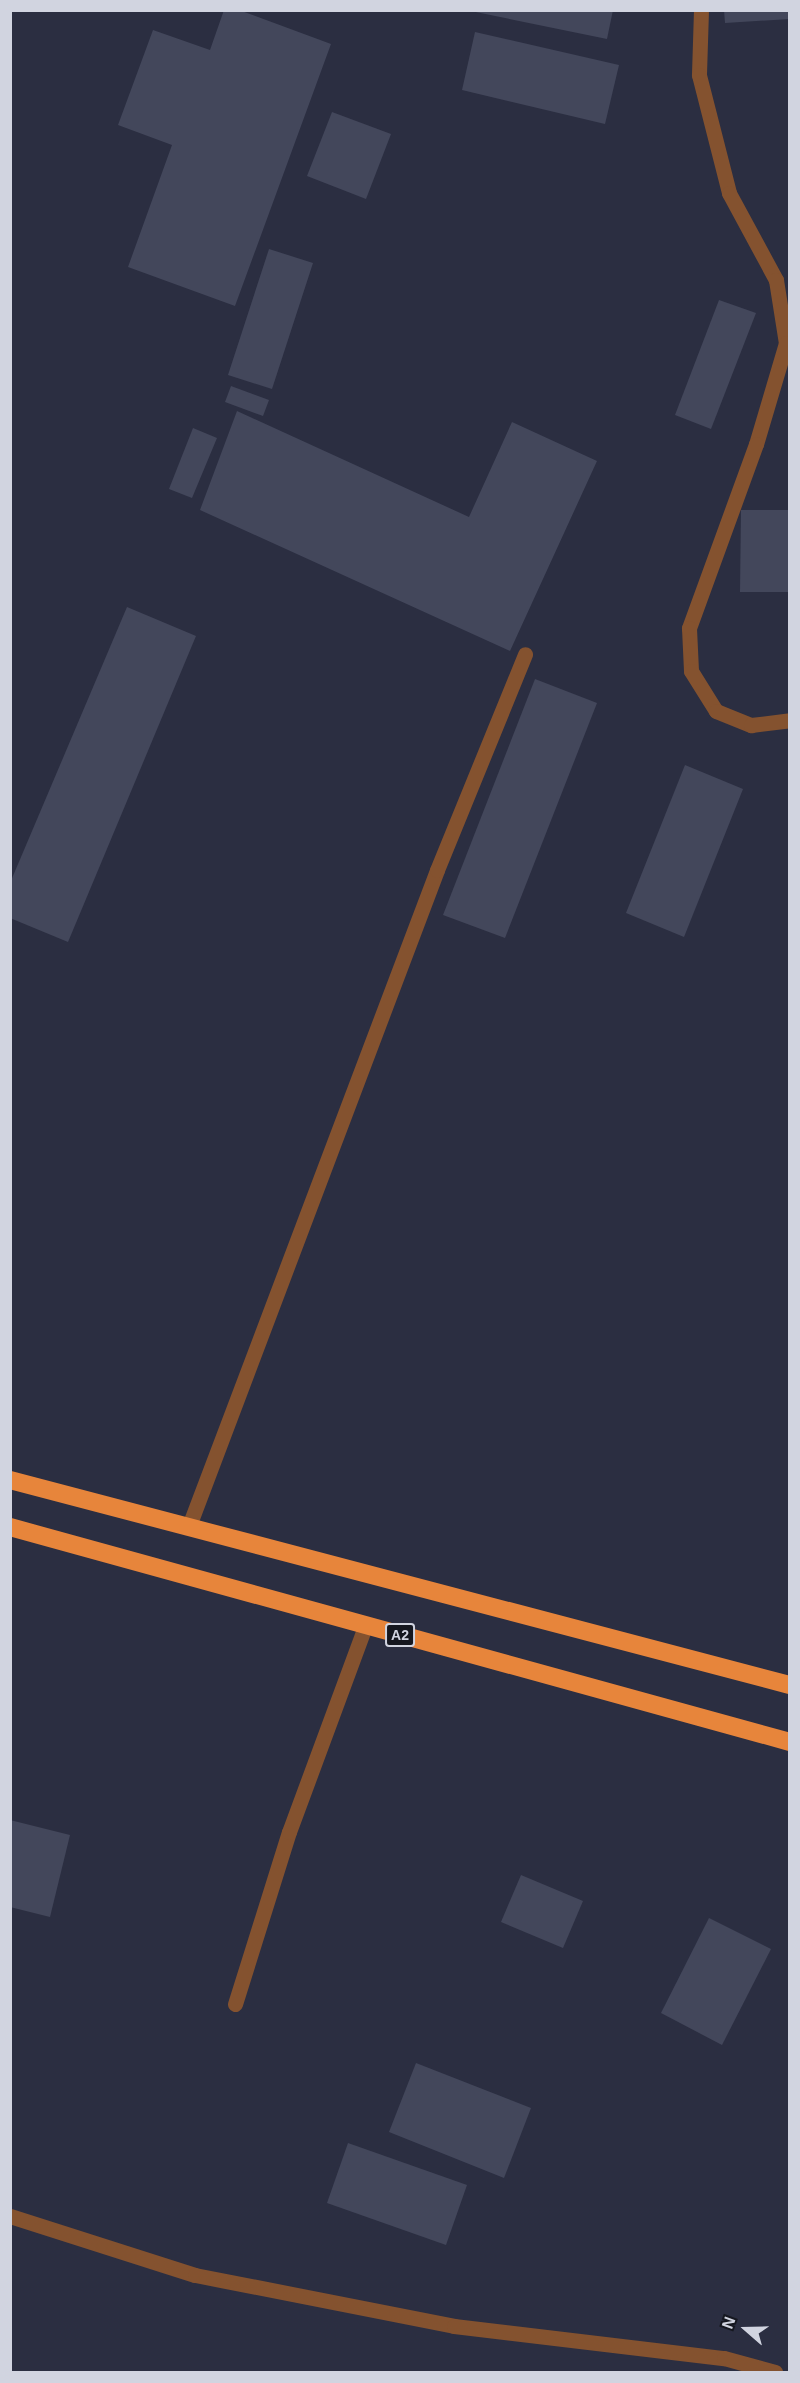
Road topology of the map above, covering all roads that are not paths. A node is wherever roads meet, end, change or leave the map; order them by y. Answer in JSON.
{"nodes":[{"id":1,"x":701,"y":10,"type":"edge"},
{"id":2,"x":525,"y":654,"type":"dead end"},
{"id":3,"x":789,"y":720,"type":"edge"},
{"id":4,"x":10,"y":1480,"type":"edge"},
{"id":5,"x":10,"y":1527,"type":"edge"},
{"id":6,"x":189,"y":1527,"type":"junction"},
{"id":7,"x":365,"y":1626,"type":"junction"},
{"id":8,"x":789,"y":1685,"type":"edge"},
{"id":9,"x":789,"y":1742,"type":"edge"},
{"id":10,"x":235,"y":2004,"type":"dead end"},
{"id":11,"x":10,"y":2216,"type":"edge"},
{"id":12,"x":775,"y":2373,"type":"edge"}],
"edges":[{"from":1,"to":3,"type":"street"},
{"from":2,"to":6,"type":"street"},
{"from":4,"to":6,"type":"highway"},
{"from":5,"to":7,"type":"highway","number":"A2"},
{"from":6,"to":8,"type":"highway"},
{"from":7,"to":9,"type":"highway","number":"A2"},
{"from":7,"to":10,"type":"street"},
{"from":11,"to":12,"type":"street"}]}
